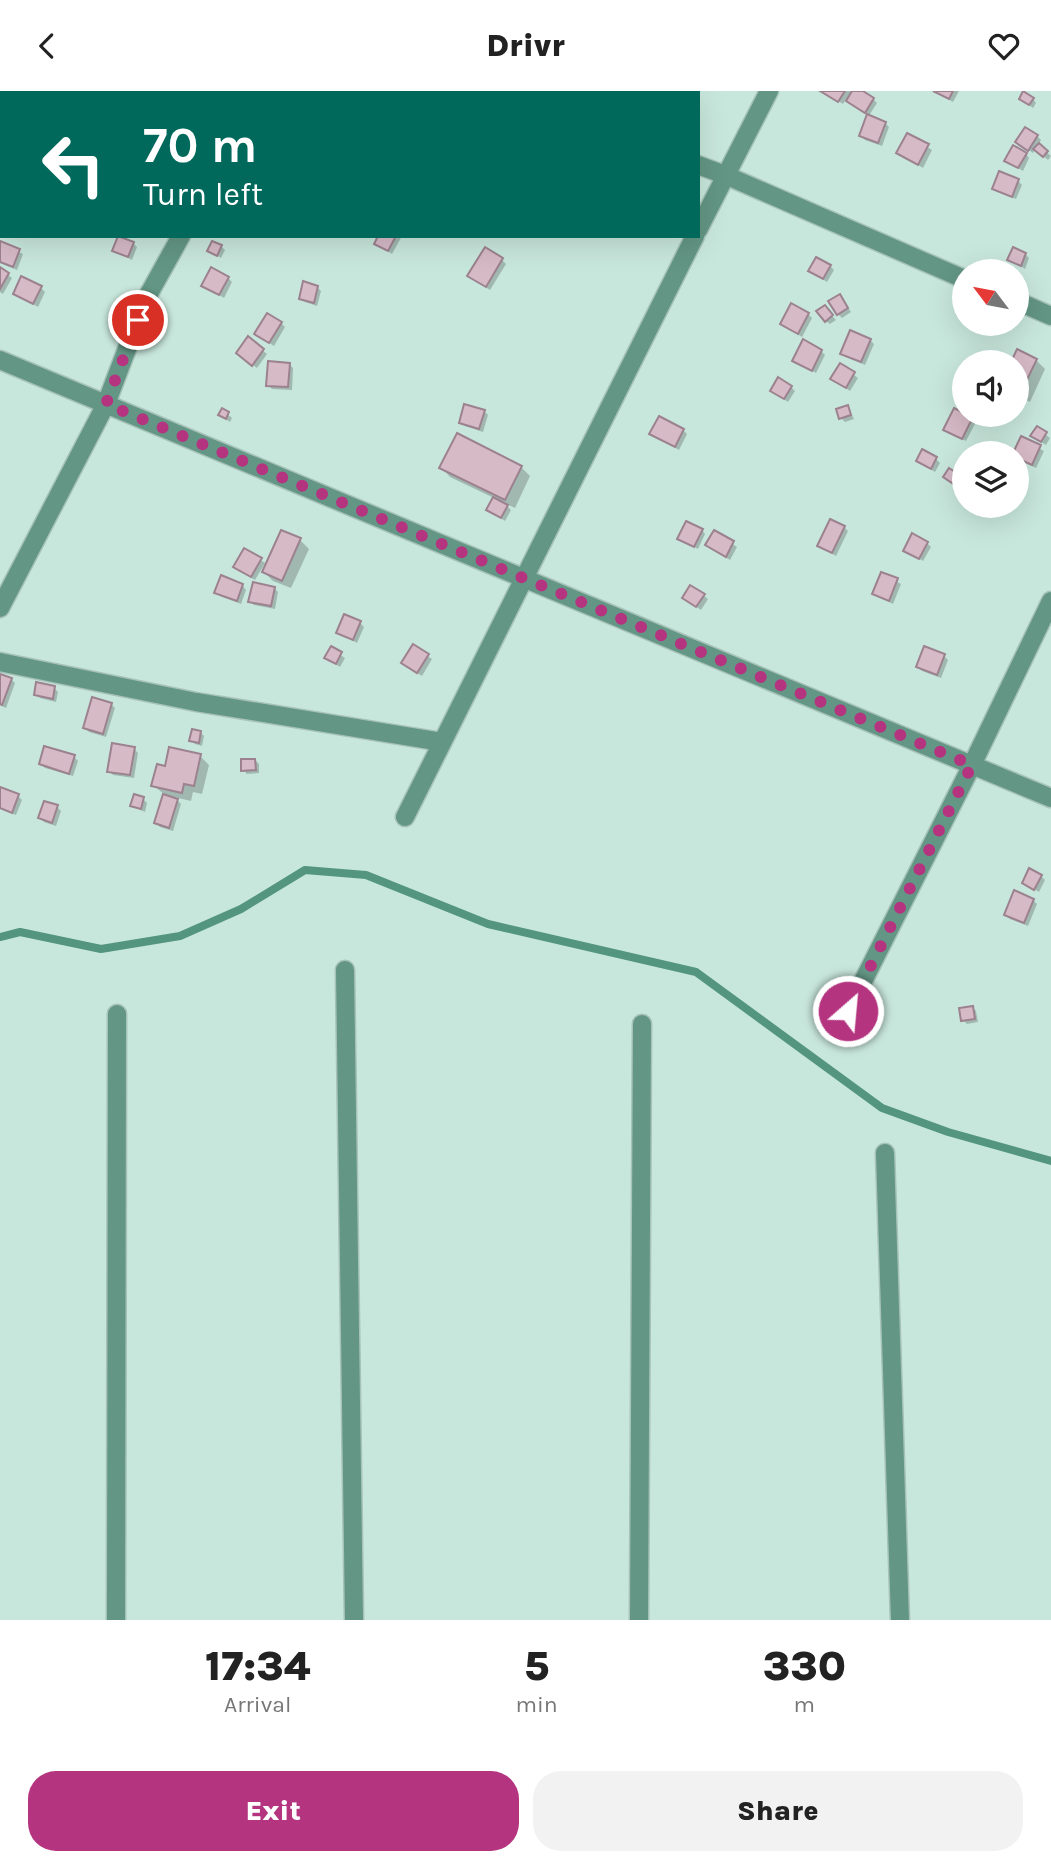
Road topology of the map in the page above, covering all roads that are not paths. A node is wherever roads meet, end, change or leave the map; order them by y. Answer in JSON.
{"nodes":[{"id":1,"x":769,"y":91,"type":"edge"},
{"id":2,"x":700,"y":166,"type":"edge"},
{"id":3,"x":726,"y":175,"type":"junction"},
{"id":4,"x":700,"y":226,"type":"edge"},
{"id":5,"x":180,"y":238,"type":"edge"},
{"id":6,"x":694,"y":238,"type":"edge"},
{"id":7,"x":952,"y":274,"type":"edge"},
{"id":8,"x":1029,"y":307,"type":"edge"},
{"id":9,"x":1051,"y":316,"type":"edge"},
{"id":10,"x":0,"y":360,"type":"edge"},
{"id":11,"x":106,"y":404,"type":"junction"},
{"id":12,"x":525,"y":579,"type":"junction"},
{"id":13,"x":1051,"y":601,"type":"edge"},
{"id":14,"x":0,"y":608,"type":"edge"},
{"id":15,"x":0,"y":662,"type":"edge"},
{"id":16,"x":442,"y":742,"type":"junction"},
{"id":17,"x":972,"y":765,"type":"junction"},
{"id":18,"x":1051,"y":798,"type":"edge"},
{"id":19,"x":405,"y":817,"type":"dead end"},
{"id":20,"x":345,"y":970,"type":"dead end"},
{"id":21,"x":848,"y":1011,"type":"dead end"},
{"id":22,"x":117,"y":1013,"type":"dead end"},
{"id":23,"x":642,"y":1024,"type":"dead end"},
{"id":24,"x":885,"y":1153,"type":"dead end"},
{"id":25,"x":116,"y":1620,"type":"edge"},
{"id":26,"x":354,"y":1620,"type":"edge"},
{"id":27,"x":639,"y":1620,"type":"edge"},
{"id":28,"x":900,"y":1620,"type":"edge"}],
"edges":[{"from":1,"to":3,"type":"street"},
{"from":2,"to":3,"type":"street"},
{"from":3,"to":4,"type":"street"},
{"from":3,"to":7,"type":"street"},
{"from":5,"to":11,"type":"street"},
{"from":6,"to":12,"type":"street"},
{"from":8,"to":9,"type":"street"},
{"from":10,"to":11,"type":"street"},
{"from":11,"to":12,"type":"street"},
{"from":11,"to":14,"type":"street"},
{"from":12,"to":16,"type":"street"},
{"from":12,"to":17,"type":"street"},
{"from":13,"to":17,"type":"street"},
{"from":15,"to":16,"type":"street"},
{"from":16,"to":19,"type":"street"},
{"from":17,"to":18,"type":"street"},
{"from":17,"to":21,"type":"street"},
{"from":20,"to":26,"type":"street"},
{"from":22,"to":25,"type":"street"},
{"from":23,"to":27,"type":"street"},
{"from":24,"to":28,"type":"street"}]}
